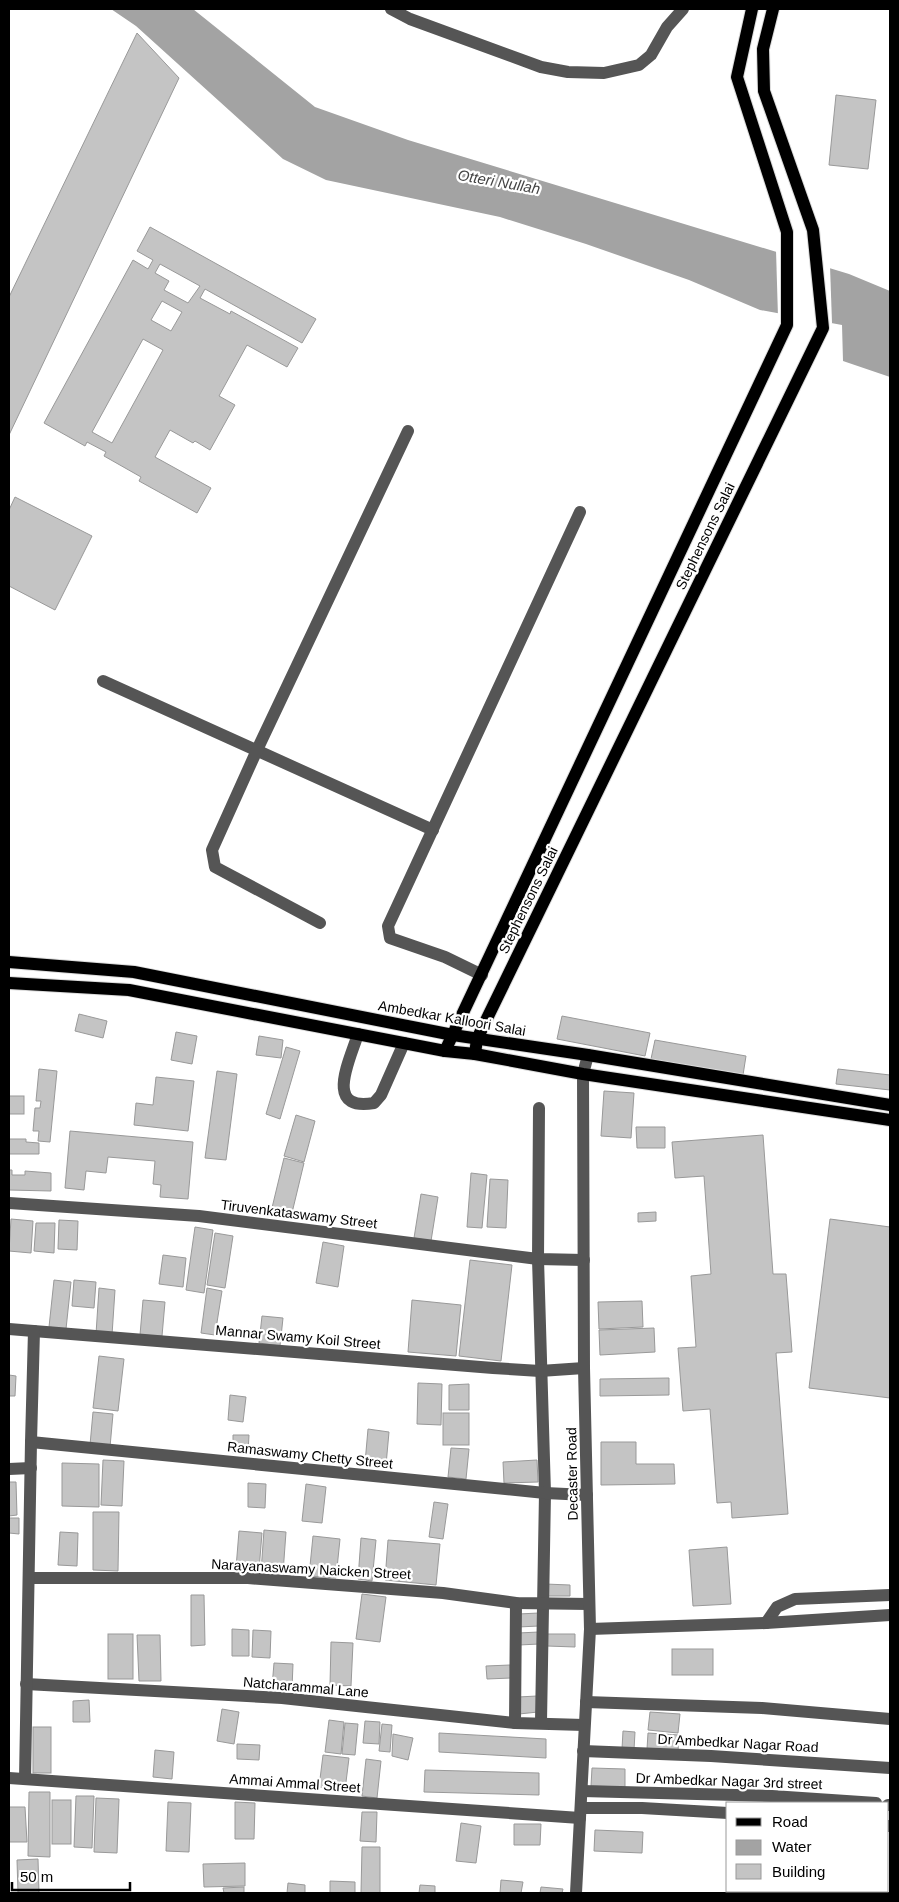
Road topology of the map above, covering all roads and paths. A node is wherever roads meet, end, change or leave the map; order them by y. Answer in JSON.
{"nodes":[{"id":1,"x":391,"y":9,"type":"edge"},
{"id":2,"x":682,"y":9,"type":"edge"},
{"id":3,"x":752,"y":9,"type":"edge"},
{"id":4,"x":772,"y":9,"type":"edge"},
{"id":5,"x":408,"y":431,"type":"dead end"},
{"id":6,"x":580,"y":512,"type":"dead end"},
{"id":7,"x":103,"y":681,"type":"dead end"},
{"id":8,"x":257,"y":750,"type":"junction"},
{"id":9,"x":432,"y":830,"type":"junction"},
{"id":10,"x":320,"y":923,"type":"dead end"},
{"id":11,"x":9,"y":962,"type":"edge"},
{"id":12,"x":482,"y":975,"type":"junction"},
{"id":13,"x":9,"y":983,"type":"edge"},
{"id":14,"x":358,"y":1034,"type":"junction"},
{"id":15,"x":453,"y":1035,"type":"junction"},
{"id":16,"x":477,"y":1039,"type":"junction"},
{"id":17,"x":404,"y":1043,"type":"junction"},
{"id":18,"x":445,"y":1051,"type":"junction"},
{"id":19,"x":475,"y":1054,"type":"junction"},
{"id":20,"x":588,"y":1055,"type":"junction"},
{"id":21,"x":583,"y":1074,"type":"junction"},
{"id":22,"x":890,"y":1105,"type":"edge"},
{"id":23,"x":539,"y":1108,"type":"dead end"},
{"id":24,"x":890,"y":1120,"type":"edge"},
{"id":25,"x":9,"y":1202,"type":"edge"},
{"id":26,"x":538,"y":1259,"type":"junction"},
{"id":27,"x":584,"y":1260,"type":"junction"},
{"id":28,"x":9,"y":1329,"type":"edge"},
{"id":29,"x":34,"y":1331,"type":"junction"},
{"id":30,"x":584,"y":1368,"type":"junction"},
{"id":31,"x":540,"y":1370,"type":"junction"},
{"id":32,"x":31,"y":1442,"type":"junction"},
{"id":33,"x":31,"y":1468,"type":"junction"},
{"id":34,"x":9,"y":1469,"type":"edge"},
{"id":35,"x":545,"y":1493,"type":"junction"},
{"id":36,"x":587,"y":1494,"type":"junction"},
{"id":37,"x":30,"y":1578,"type":"junction"},
{"id":38,"x":890,"y":1595,"type":"edge"},
{"id":39,"x":516,"y":1603,"type":"junction"},
{"id":40,"x":543,"y":1604,"type":"junction"},
{"id":41,"x":589,"y":1604,"type":"junction"},
{"id":42,"x":890,"y":1615,"type":"edge"},
{"id":43,"x":766,"y":1623,"type":"junction"},
{"id":44,"x":590,"y":1630,"type":"junction"},
{"id":45,"x":26,"y":1684,"type":"junction"},
{"id":46,"x":586,"y":1702,"type":"junction"},
{"id":47,"x":890,"y":1719,"type":"edge"},
{"id":48,"x":541,"y":1722,"type":"junction"},
{"id":49,"x":515,"y":1723,"type":"junction"},
{"id":50,"x":584,"y":1725,"type":"junction"},
{"id":51,"x":583,"y":1751,"type":"junction"},
{"id":52,"x":890,"y":1768,"type":"edge"},
{"id":53,"x":9,"y":1778,"type":"edge"},
{"id":54,"x":25,"y":1779,"type":"junction"},
{"id":55,"x":582,"y":1791,"type":"junction"},
{"id":56,"x":861,"y":1802,"type":"edge"},
{"id":57,"x":580,"y":1813,"type":"junction"},
{"id":58,"x":726,"y":1813,"type":"edge"},
{"id":59,"x":576,"y":1893,"type":"edge"}],
"edges":[{"from":1,"to":2,"type":"street"},
{"from":3,"to":12,"type":"main road","name":"Stephensons Salai"},
{"from":4,"to":16,"type":"main road","name":"Stephensons Salai"},
{"from":5,"to":8,"type":"street"},
{"from":6,"to":9,"type":"street"},
{"from":7,"to":8,"type":"street"},
{"from":8,"to":9,"type":"street"},
{"from":8,"to":10,"type":"street"},
{"from":9,"to":12,"type":"street"},
{"from":11,"to":15,"type":"main road","name":"Ambedkar Kalloori Salai"},
{"from":12,"to":15,"type":"main road","name":"Stephensons Salai"},
{"from":13,"to":14,"type":"main road"},
{"from":14,"to":17,"type":"main road"},
{"from":14,"to":17,"type":"street"},
{"from":15,"to":16,"type":"main road","name":"Ambedkar Kalloori Salai"},
{"from":15,"to":18,"type":"main road","name":"Stephensons Salai"},
{"from":16,"to":19,"type":"main road","name":"Stephensons Salai"},
{"from":16,"to":20,"type":"main road","name":"Ambedkar Kalloori Salai"},
{"from":17,"to":18,"type":"main road"},
{"from":18,"to":19,"type":"main road"},
{"from":19,"to":21,"type":"main road"},
{"from":20,"to":21,"type":"street","name":"Decaster Road"},
{"from":20,"to":22,"type":"main road","name":"Ambedkar Kalloori Salai"},
{"from":21,"to":24,"type":"main road"},
{"from":21,"to":27,"type":"street","name":"Decaster Road"},
{"from":23,"to":26,"type":"street"},
{"from":25,"to":26,"type":"street","name":"Tiruvenkataswamy Street"},
{"from":26,"to":27,"type":"street","name":"Tiruvenkataswamy Street"},
{"from":26,"to":31,"type":"street"},
{"from":27,"to":30,"type":"street","name":"Decaster Road"},
{"from":28,"to":29,"type":"street","name":"Mannar Swamy Koil Street"},
{"from":29,"to":31,"type":"street","name":"Mannar Swamy Koil Street"},
{"from":29,"to":32,"type":"street"},
{"from":30,"to":31,"type":"street","name":"Mannar Swamy Koil Street"},
{"from":30,"to":36,"type":"street","name":"Decaster Road"},
{"from":31,"to":35,"type":"street"},
{"from":32,"to":33,"type":"street"},
{"from":32,"to":35,"type":"street","name":"Ramaswamy Chetty Street"},
{"from":33,"to":34,"type":"street"},
{"from":33,"to":37,"type":"street"},
{"from":35,"to":36,"type":"street","name":"Ramaswamy Chetty Street"},
{"from":35,"to":40,"type":"street"},
{"from":36,"to":41,"type":"street","name":"Decaster Road"},
{"from":37,"to":39,"type":"street","name":"Narayanaswamy Naicken Street"},
{"from":37,"to":45,"type":"street"},
{"from":38,"to":43,"type":"street"},
{"from":39,"to":40,"type":"street","name":"Narayanaswamy Naicken Street"},
{"from":39,"to":49,"type":"street"},
{"from":40,"to":41,"type":"street","name":"Narayanaswamy Naicken Street"},
{"from":40,"to":48,"type":"street"},
{"from":41,"to":44,"type":"street","name":"Decaster Road"},
{"from":42,"to":43,"type":"street"},
{"from":43,"to":44,"type":"street"},
{"from":44,"to":46,"type":"street","name":"Decaster Road"},
{"from":45,"to":49,"type":"street","name":"Natcharammal Lane"},
{"from":45,"to":54,"type":"street"},
{"from":46,"to":47,"type":"street"},
{"from":46,"to":50,"type":"street","name":"Decaster Road"},
{"from":48,"to":49,"type":"street","name":"Natcharammal Lane"},
{"from":48,"to":50,"type":"street","name":"Natcharammal Lane"},
{"from":50,"to":51,"type":"street","name":"Decaster Road"},
{"from":51,"to":52,"type":"street","name":"Dr Ambedkar Nagar Road"},
{"from":51,"to":55,"type":"street","name":"Decaster Road"},
{"from":53,"to":54,"type":"street","name":"Ammai Ammal Street"},
{"from":54,"to":57,"type":"street","name":"Ammai Ammal Street"},
{"from":55,"to":56,"type":"street","name":"Dr Ambedkar Nagar 3rd street"},
{"from":55,"to":57,"type":"street","name":"Decaster Road"},
{"from":57,"to":58,"type":"street","name":"Ammai Ammal Street"},
{"from":57,"to":59,"type":"street","name":"Decaster Road"}]}
